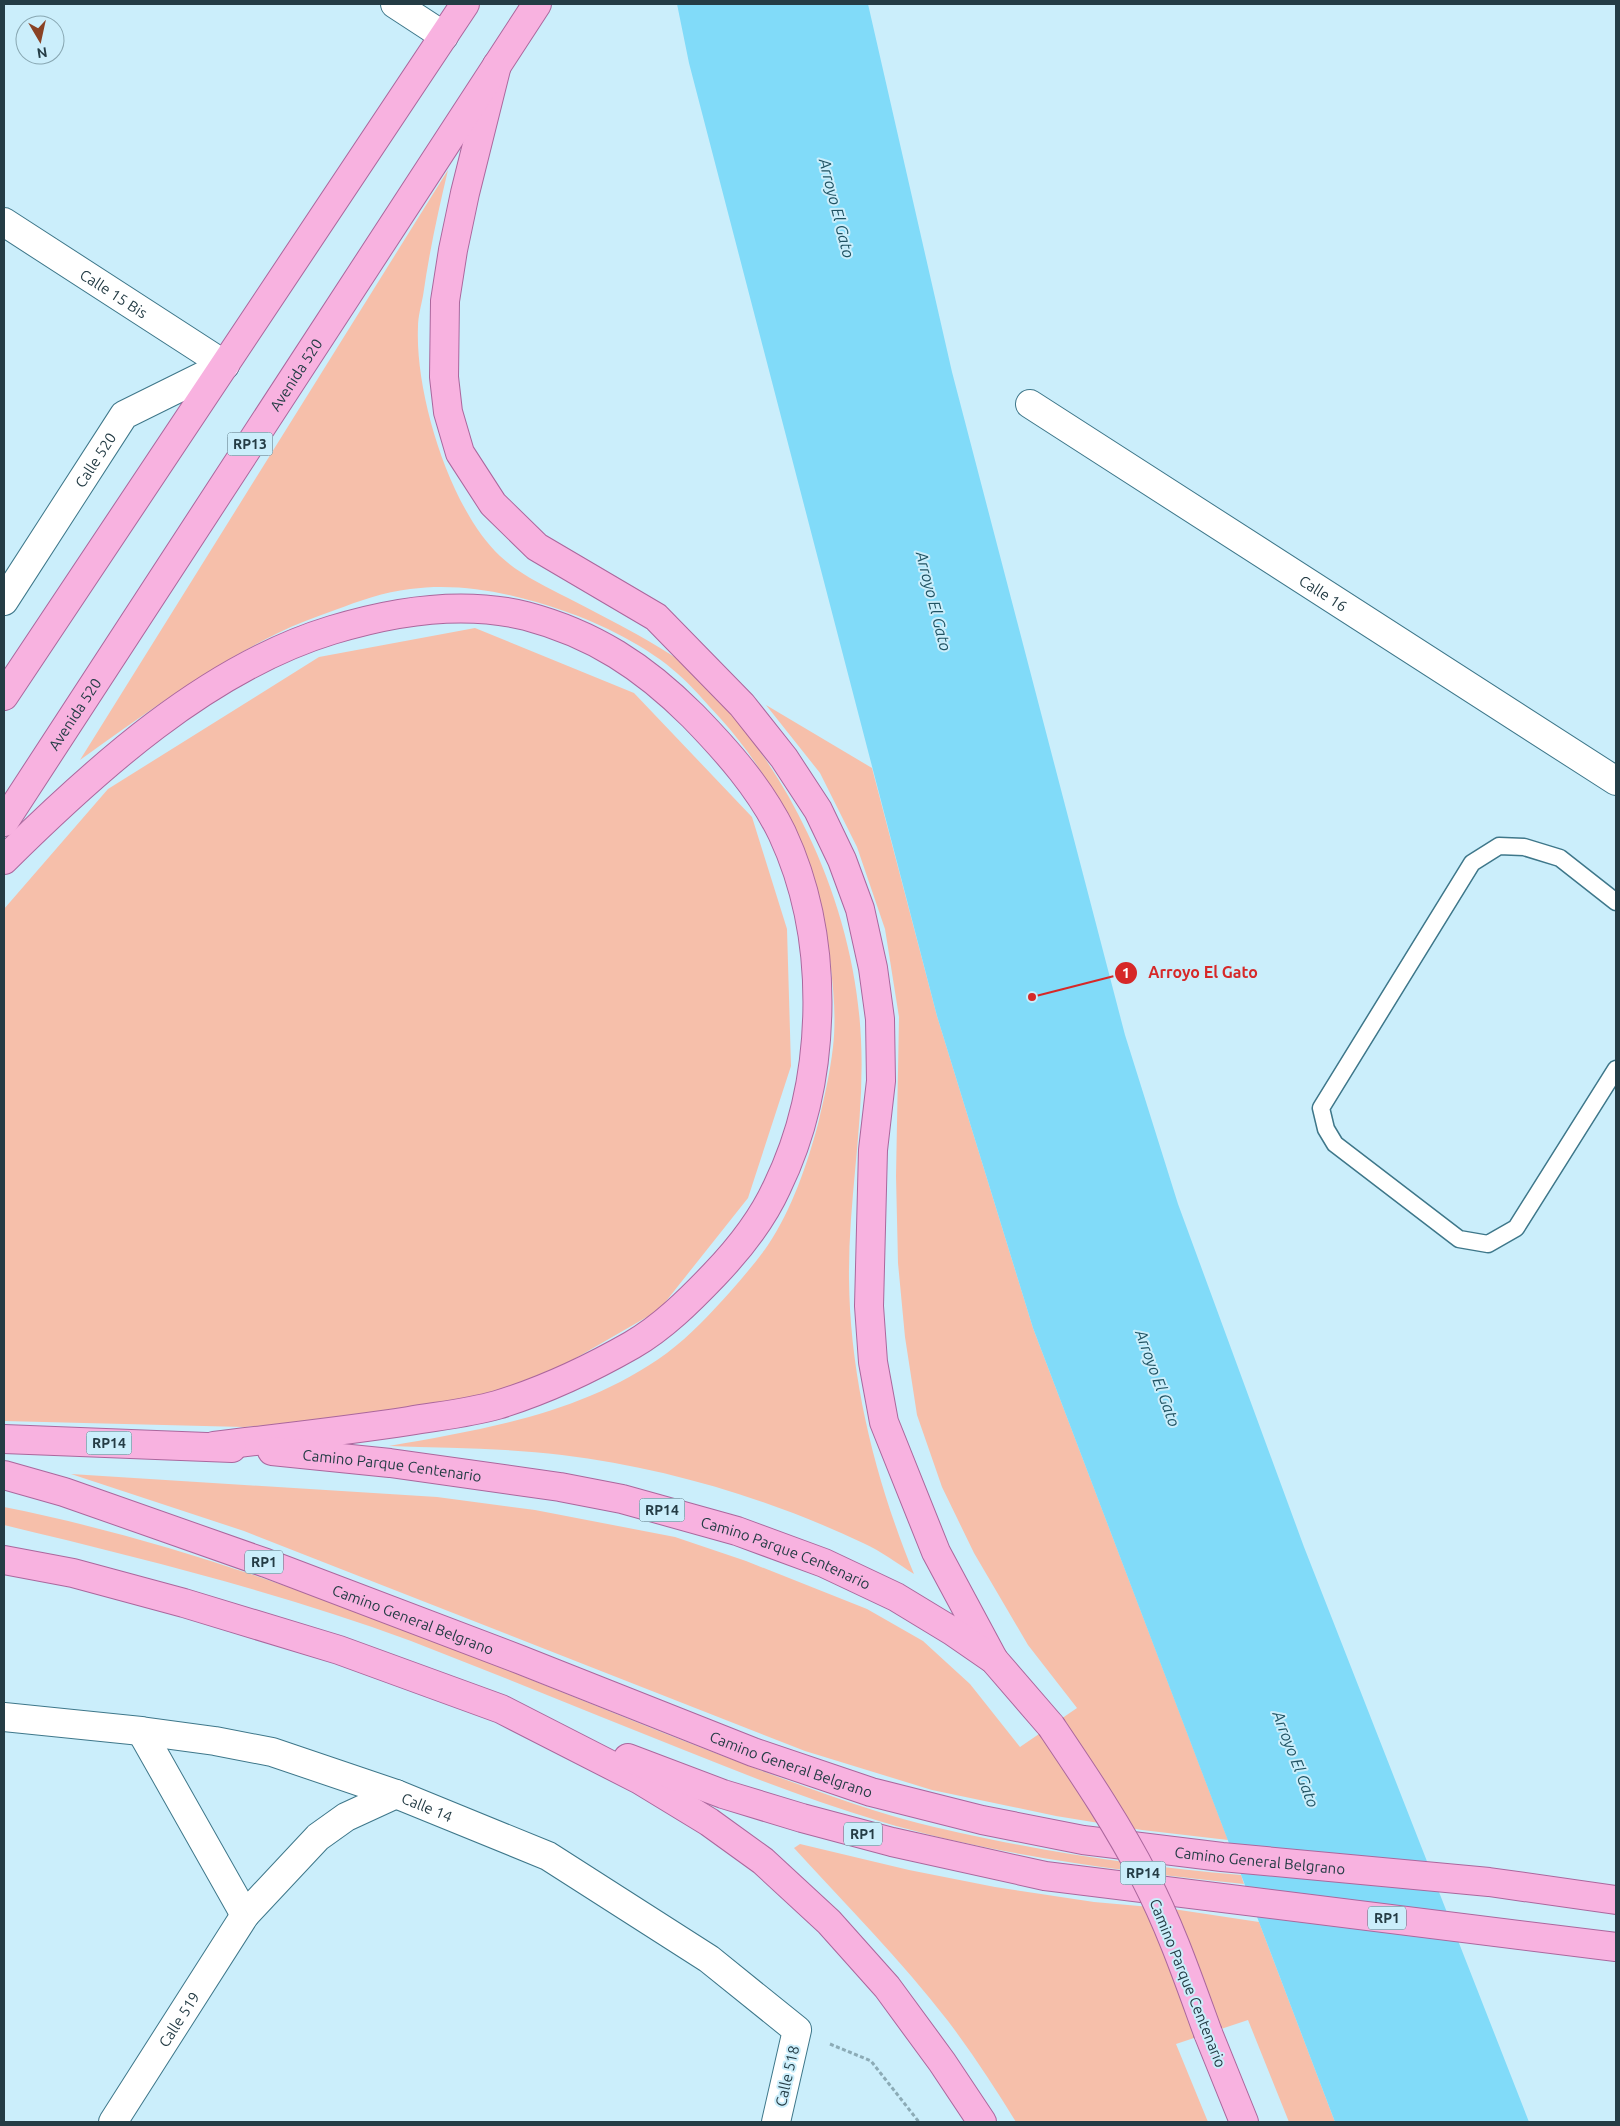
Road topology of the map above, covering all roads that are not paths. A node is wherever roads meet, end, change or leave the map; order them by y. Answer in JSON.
{"nodes":[{"id":1,"x":395,"y":4,"type":"edge"},
{"id":2,"x":465,"y":4,"type":"edge"},
{"id":3,"x":537,"y":4,"type":"edge"},
{"id":4,"x":444,"y":36,"type":"junction"},
{"id":5,"x":497,"y":65,"type":"junction"},
{"id":6,"x":4,"y":222,"type":"edge"},
{"id":7,"x":224,"y":365,"type":"junction"},
{"id":8,"x":1030,"y":404,"type":"dead end"},
{"id":9,"x":4,"y":601,"type":"edge"},
{"id":10,"x":4,"y":696,"type":"edge"},
{"id":11,"x":1616,"y":781,"type":"edge"},
{"id":12,"x":4,"y":822,"type":"edge"},
{"id":13,"x":4,"y":860,"type":"edge"},
{"id":14,"x":1616,"y":902,"type":"edge"},
{"id":15,"x":1616,"y":1069,"type":"edge"},
{"id":16,"x":4,"y":1439,"type":"edge"},
{"id":17,"x":214,"y":1446,"type":"junction"},
{"id":18,"x":4,"y":1475,"type":"edge"},
{"id":19,"x":4,"y":1560,"type":"edge"},
{"id":20,"x":994,"y":1660,"type":"junction"},
{"id":21,"x":501,"y":1709,"type":"junction"},
{"id":22,"x":4,"y":1717,"type":"edge"},
{"id":23,"x":141,"y":1731,"type":"junction"},
{"id":24,"x":396,"y":1794,"type":"junction"},
{"id":25,"x":1616,"y":1900,"type":"edge"},
{"id":26,"x":245,"y":1915,"type":"junction"},
{"id":27,"x":1616,"y":1947,"type":"edge"},
{"id":28,"x":797,"y":2030,"type":"joint"},
{"id":29,"x":113,"y":2122,"type":"edge"},
{"id":30,"x":776,"y":2122,"type":"edge"},
{"id":31,"x":982,"y":2122,"type":"edge"},
{"id":32,"x":1244,"y":2122,"type":"edge"}],
"edges":[{"from":1,"to":4,"type":"street"},
{"from":2,"to":4,"type":"main road"},
{"from":3,"to":5,"type":"main road","name":"Avenida 520","number":"RP13"},
{"from":4,"to":7,"type":"main road"},
{"from":5,"to":12,"type":"main road","name":"Avenida 520","number":"RP13"},
{"from":5,"to":20,"type":"main road"},
{"from":6,"to":7,"type":"street","name":"Calle 15 Bis"},
{"from":7,"to":9,"type":"street","name":"Calle 520"},
{"from":7,"to":10,"type":"main road"},
{"from":8,"to":11,"type":"street","name":"Calle 16"},
{"from":13,"to":17,"type":"main road"},
{"from":14,"to":15,"type":"lane"},
{"from":16,"to":17,"type":"main road","name":"Camino Parque Centenario","number":"RP14"},
{"from":17,"to":20,"type":"main road","name":"Camino Parque Centenario","number":"RP14"},
{"from":18,"to":25,"type":"main road","name":"Camino General Belgrano","number":"RP1"},
{"from":19,"to":21,"type":"main road","number":"RP1"},
{"from":20,"to":32,"type":"main road","name":"Camino Parque Centenario","number":"RP14","bridge":true},
{"from":21,"to":27,"type":"main road","number":"RP1"},
{"from":21,"to":31,"type":"main road"},
{"from":22,"to":23,"type":"street","name":"Calle 14"},
{"from":23,"to":24,"type":"street","name":"Calle 14"},
{"from":23,"to":26,"type":"street"},
{"from":24,"to":26,"type":"street","name":"Calle 519"},
{"from":24,"to":28,"type":"street","name":"Calle 14"},
{"from":26,"to":29,"type":"street","name":"Calle 519"},
{"from":28,"to":30,"type":"street","name":"Calle 518"}]}
